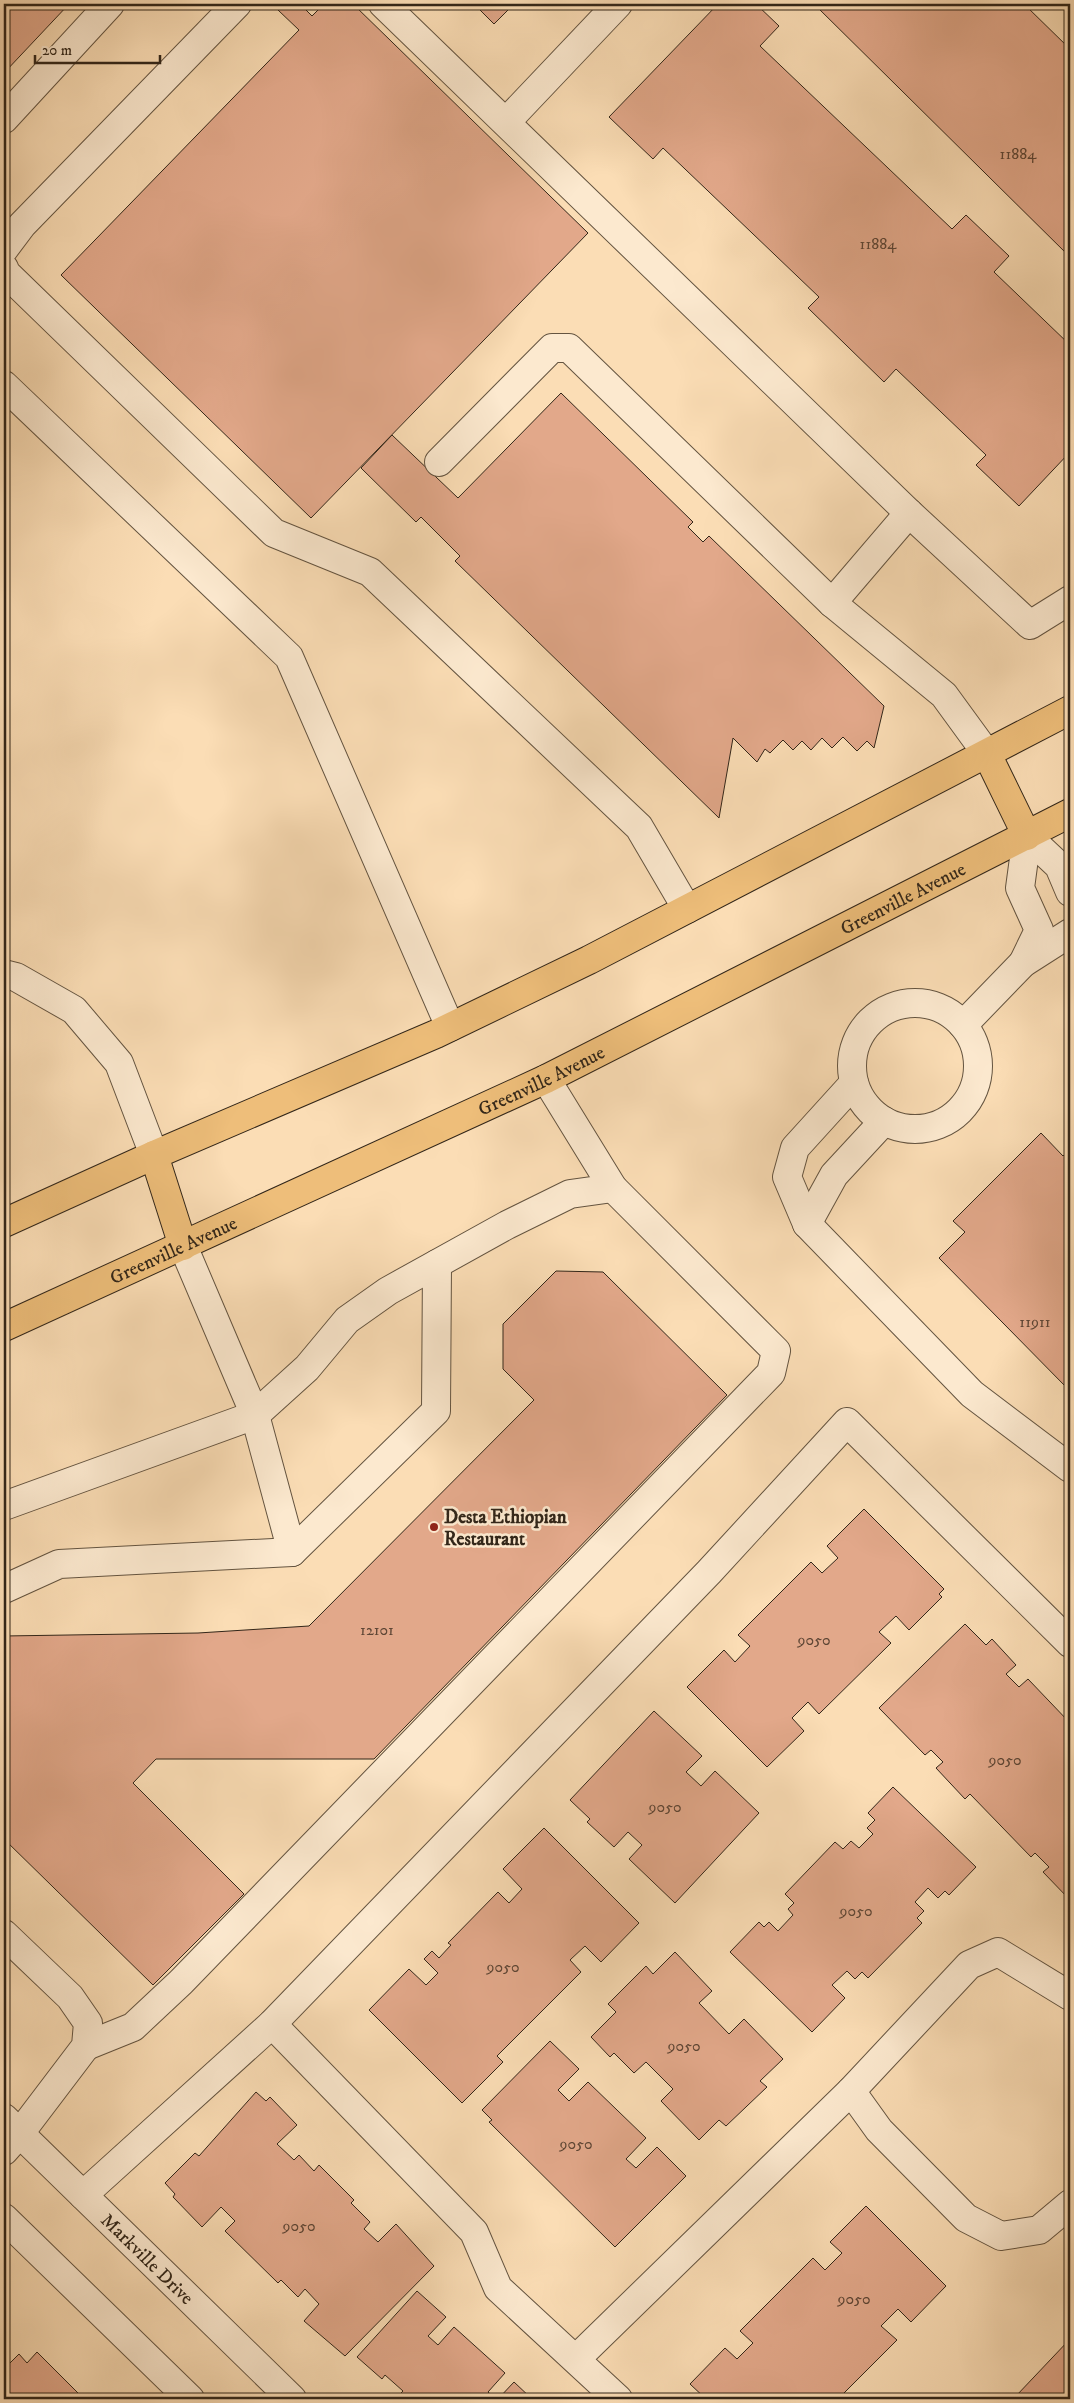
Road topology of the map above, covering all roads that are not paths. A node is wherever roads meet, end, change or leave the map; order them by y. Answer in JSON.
{"nodes":[{"id":1,"x":110,"y":4,"type":"edge"},
{"id":2,"x":236,"y":4,"type":"edge"},
{"id":3,"x":383,"y":4,"type":"edge"},
{"id":4,"x":618,"y":4,"type":"edge"},
{"id":5,"x":4,"y":119,"type":"edge"},
{"id":6,"x":507,"y":121,"type":"junction"},
{"id":7,"x":4,"y":249,"type":"edge"},
{"id":8,"x":4,"y":268,"type":"edge"},
{"id":9,"x":4,"y":385,"type":"edge"},
{"id":10,"x":438,"y":462,"type":"dead end"},
{"id":11,"x":910,"y":513,"type":"junction"},
{"id":12,"x":1070,"y":600,"type":"edge"},
{"id":13,"x":832,"y":603,"type":"junction"},
{"id":14,"x":1070,"y":710,"type":"edge"},
{"id":15,"x":987,"y":754,"type":"junction"},
{"id":16,"x":1070,"y":813,"type":"edge"},
{"id":17,"x":1027,"y":836,"type":"junction"},
{"id":18,"x":1070,"y":892,"type":"edge"},
{"id":19,"x":687,"y":909,"type":"junction"},
{"id":20,"x":1070,"y":933,"type":"edge"},
{"id":21,"x":1023,"y":963,"type":"junction"},
{"id":22,"x":4,"y":974,"type":"edge"},
{"id":23,"x":963,"y":1025,"type":"junction"},
{"id":24,"x":450,"y":1027,"type":"junction"},
{"id":25,"x":546,"y":1079,"type":"junction"},
{"id":26,"x":854,"y":1083,"type":"junction"},
{"id":27,"x":884,"y":1122,"type":"junction"},
{"id":28,"x":154,"y":1155,"type":"junction"},
{"id":29,"x":613,"y":1188,"type":"junction"},
{"id":30,"x":4,"y":1223,"type":"edge"},
{"id":31,"x":807,"y":1224,"type":"junction"},
{"id":32,"x":183,"y":1246,"type":"junction"},
{"id":33,"x":437,"y":1264,"type":"junction"},
{"id":34,"x":4,"y":1327,"type":"edge"},
{"id":35,"x":255,"y":1416,"type":"junction"},
{"id":36,"x":1070,"y":1468,"type":"edge"},
{"id":37,"x":4,"y":1506,"type":"edge"},
{"id":38,"x":292,"y":1552,"type":"junction"},
{"id":39,"x":4,"y":1589,"type":"edge"},
{"id":40,"x":1070,"y":1643,"type":"edge"},
{"id":41,"x":4,"y":1934,"type":"edge"},
{"id":42,"x":1070,"y":1996,"type":"edge"},
{"id":43,"x":272,"y":2024,"type":"junction"},
{"id":44,"x":86,"y":2046,"type":"junction"},
{"id":45,"x":851,"y":2091,"type":"junction"},
{"id":46,"x":9,"y":2134,"type":"edge"},
{"id":47,"x":83,"y":2196,"type":"junction"},
{"id":48,"x":1070,"y":2204,"type":"edge"},
{"id":49,"x":4,"y":2218,"type":"edge"},
{"id":50,"x":576,"y":2359,"type":"junction"},
{"id":51,"x":190,"y":2399,"type":"edge"},
{"id":52,"x":292,"y":2399,"type":"edge"},
{"id":53,"x":618,"y":2399,"type":"edge"}],
"edges":[{"from":1,"to":5,"type":"street"},
{"from":2,"to":7,"type":"street"},
{"from":3,"to":6,"type":"street"},
{"from":4,"to":6,"type":"street"},
{"from":6,"to":11,"type":"street"},
{"from":8,"to":19,"type":"street"},
{"from":9,"to":24,"type":"street"},
{"from":10,"to":13,"type":"street"},
{"from":11,"to":12,"type":"street"},
{"from":11,"to":13,"type":"street"},
{"from":13,"to":15,"type":"street"},
{"from":14,"to":15,"type":"main road"},
{"from":15,"to":17,"type":"main road"},
{"from":15,"to":19,"type":"main road"},
{"from":16,"to":17,"type":"main road","name":"Greenville Avenue"},
{"from":17,"to":18,"type":"street"},
{"from":17,"to":21,"type":"street"},
{"from":17,"to":25,"type":"main road","name":"Greenville Avenue"},
{"from":19,"to":24,"type":"main road"},
{"from":20,"to":21,"type":"street"},
{"from":21,"to":23,"type":"street"},
{"from":22,"to":28,"type":"street"},
{"from":23,"to":26,"type":"street"},
{"from":23,"to":27,"type":"street"},
{"from":24,"to":28,"type":"main road"},
{"from":25,"to":29,"type":"street"},
{"from":25,"to":32,"type":"main road","name":"Greenville Avenue"},
{"from":26,"to":27,"type":"street"},
{"from":26,"to":31,"type":"street"},
{"from":27,"to":31,"type":"street"},
{"from":28,"to":30,"type":"main road"},
{"from":28,"to":32,"type":"main road"},
{"from":29,"to":33,"type":"street"},
{"from":29,"to":44,"type":"street"},
{"from":31,"to":36,"type":"street"},
{"from":32,"to":34,"type":"main road","name":"Greenville Avenue"},
{"from":32,"to":35,"type":"street"},
{"from":33,"to":35,"type":"street"},
{"from":33,"to":38,"type":"street"},
{"from":35,"to":37,"type":"street"},
{"from":35,"to":38,"type":"street"},
{"from":38,"to":39,"type":"street"},
{"from":40,"to":43,"type":"street"},
{"from":41,"to":44,"type":"street"},
{"from":42,"to":45,"type":"street"},
{"from":43,"to":47,"type":"street"},
{"from":43,"to":50,"type":"street"},
{"from":44,"to":46,"type":"street"},
{"from":45,"to":48,"type":"street"},
{"from":45,"to":50,"type":"street"},
{"from":46,"to":47,"type":"street","name":"Markville Drive"},
{"from":47,"to":52,"type":"street","name":"Markville Drive"},
{"from":49,"to":51,"type":"street"},
{"from":50,"to":53,"type":"street"}]}
